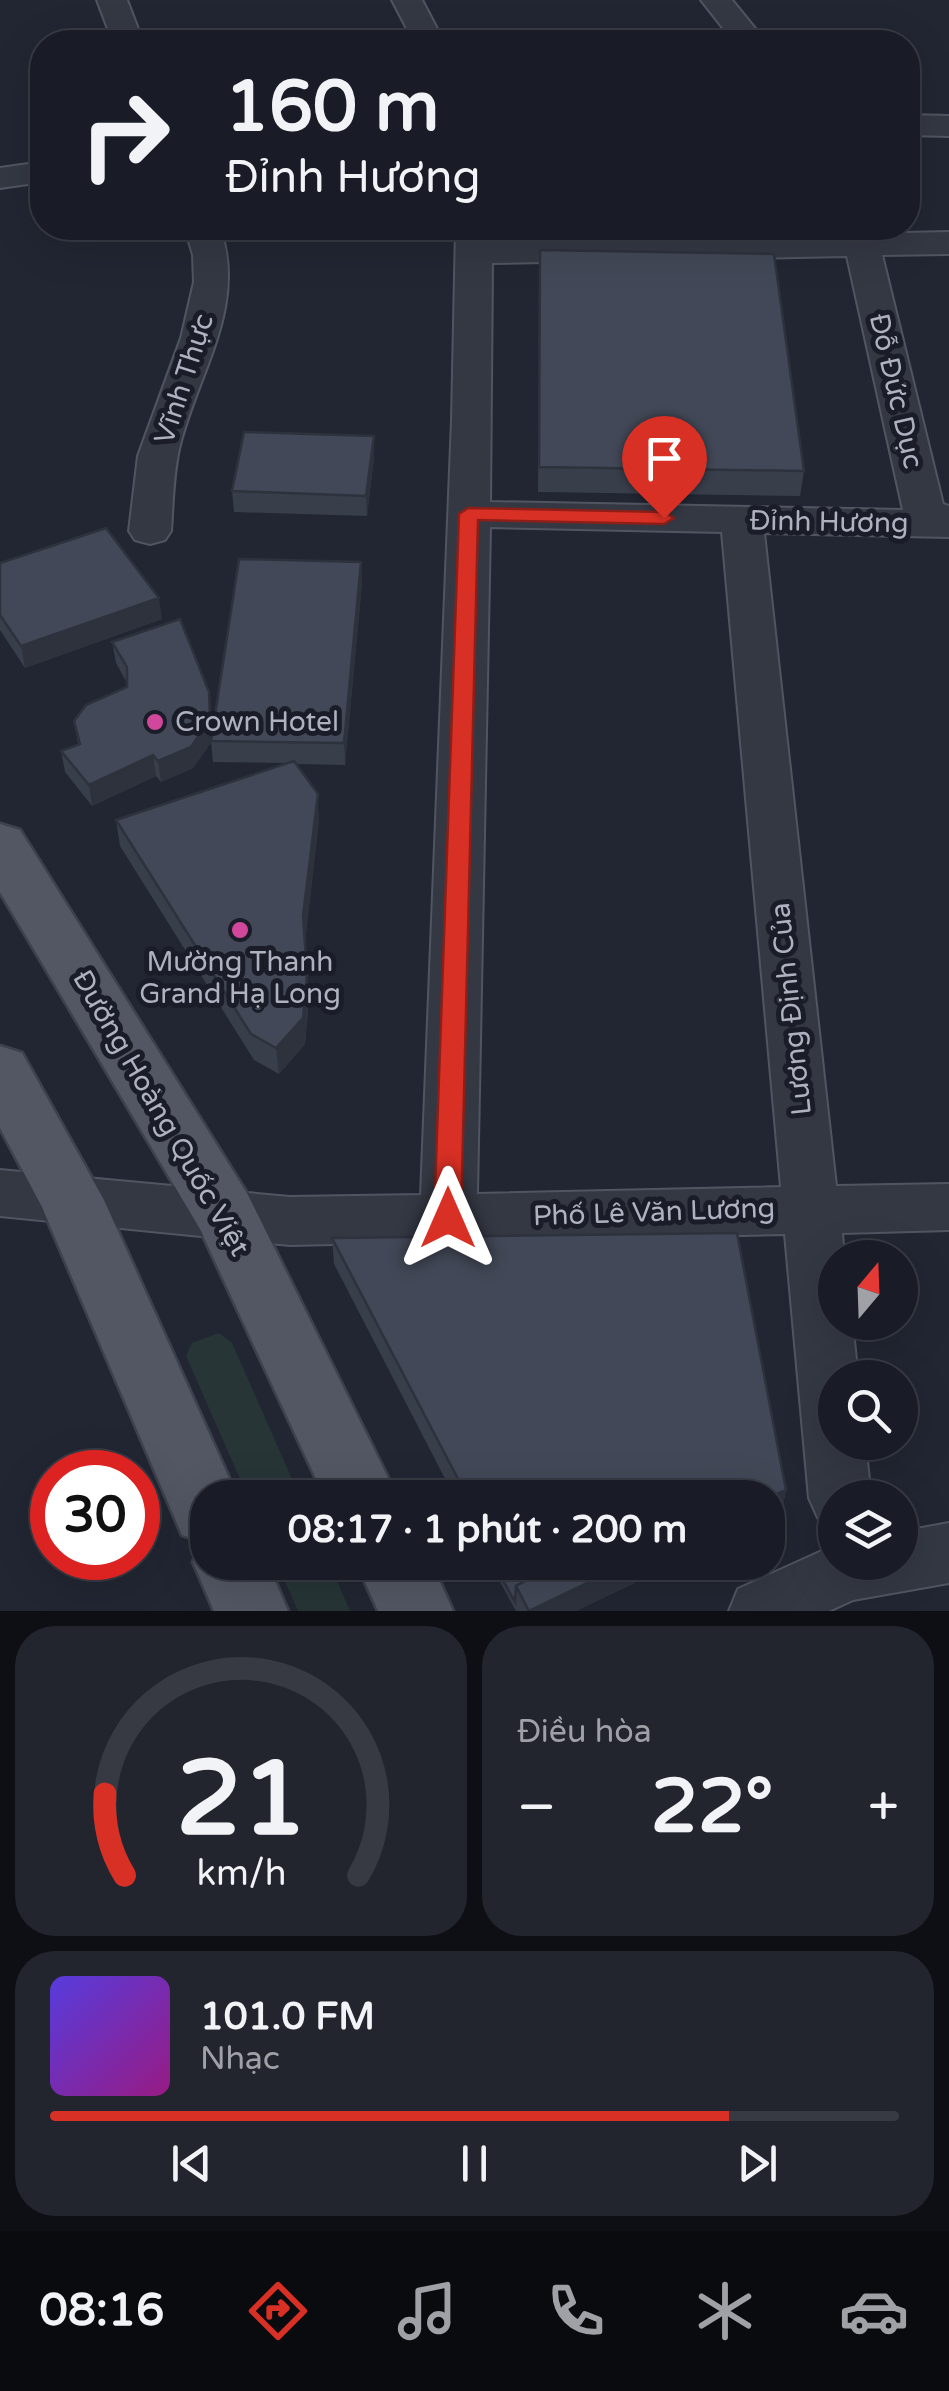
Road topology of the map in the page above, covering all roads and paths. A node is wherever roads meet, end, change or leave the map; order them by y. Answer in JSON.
{"nodes":[{"id":1,"x":112,"y":0,"type":"edge"},
{"id":2,"x":408,"y":0,"type":"edge"},
{"id":3,"x":716,"y":0,"type":"edge"},
{"id":4,"x":123,"y":30,"type":"edge"},
{"id":5,"x":423,"y":30,"type":"edge"},
{"id":6,"x":740,"y":30,"type":"edge"},
{"id":7,"x":920,"y":125,"type":"edge"},
{"id":8,"x":949,"y":126,"type":"edge"},
{"id":9,"x":30,"y":174,"type":"edge"},
{"id":10,"x":0,"y":178,"type":"edge"},
{"id":11,"x":209,"y":240,"type":"edge"},
{"id":12,"x":474,"y":240,"type":"edge"},
{"id":13,"x":743,"y":240,"type":"edge"},
{"id":14,"x":949,"y":243,"type":"edge"},
{"id":15,"x":862,"y":245,"type":"junction"},
{"id":16,"x":468,"y":514,"type":"junction"},
{"id":17,"x":742,"y":520,"type":"junction"},
{"id":18,"x":949,"y":522,"type":"edge"},
{"id":19,"x":150,"y":532,"type":"dead end"},
{"id":20,"x":0,"y":844,"type":"edge"},
{"id":21,"x":0,"y":1070,"type":"edge"},
{"id":22,"x":0,"y":1192,"type":"edge"},
{"id":23,"x":72,"y":1200,"type":"junction"},
{"id":24,"x":949,"y":1206,"type":"edge"},
{"id":25,"x":814,"y":1207,"type":"junction"},
{"id":26,"x":225,"y":1214,"type":"junction"},
{"id":27,"x":448,"y":1218,"type":"junction"},
{"id":28,"x":194,"y":1480,"type":"edge"},
{"id":29,"x":353,"y":1480,"type":"edge"},
{"id":30,"x":838,"y":1480,"type":"edge"},
{"id":31,"x":949,"y":1553,"type":"edge"},
{"id":32,"x":918,"y":1557,"type":"edge"},
{"id":33,"x":238,"y":1580,"type":"edge"},
{"id":34,"x":401,"y":1580,"type":"edge"},
{"id":35,"x":834,"y":1580,"type":"edge"},
{"id":36,"x":251,"y":1611,"type":"edge"},
{"id":37,"x":416,"y":1611,"type":"edge"},
{"id":38,"x":761,"y":1611,"type":"edge"}],
"edges":[{"from":1,"to":4,"type":"street"},
{"from":2,"to":5,"type":"street"},
{"from":3,"to":6,"type":"street"},
{"from":7,"to":8,"type":"street"},
{"from":9,"to":10,"type":"street"},
{"from":11,"to":19,"type":"street","name":"Vĩnh Thực"},
{"from":12,"to":16,"type":"street"},
{"from":13,"to":15,"type":"street"},
{"from":14,"to":15,"type":"street"},
{"from":15,"to":18,"type":"street","name":"Đỗ Đức Dục"},
{"from":16,"to":17,"type":"street","name":"Đỉnh Hương"},
{"from":16,"to":27,"type":"street"},
{"from":17,"to":18,"type":"street","name":"Đỉnh Hương"},
{"from":17,"to":25,"type":"street","name":"Lương Định Của"},
{"from":20,"to":26,"type":"main road","name":"Đường Hoàng Quốc Việt"},
{"from":21,"to":23,"type":"main road"},
{"from":22,"to":23,"type":"street","name":"Phố Lê Văn Lương"},
{"from":23,"to":26,"type":"street","name":"Phố Lê Văn Lương"},
{"from":23,"to":28,"type":"main road"},
{"from":24,"to":25,"type":"street","name":"Phố Lê Văn Lương"},
{"from":25,"to":27,"type":"street","name":"Phố Lê Văn Lương"},
{"from":25,"to":30,"type":"street","name":"Lương Định Của"},
{"from":26,"to":27,"type":"street","name":"Phố Lê Văn Lương"},
{"from":26,"to":29,"type":"main road","name":"Đường Hoàng Quốc Việt"},
{"from":31,"to":32,"type":"street"},
{"from":33,"to":36,"type":"main road"},
{"from":34,"to":37,"type":"main road"},
{"from":35,"to":38,"type":"street"}]}
